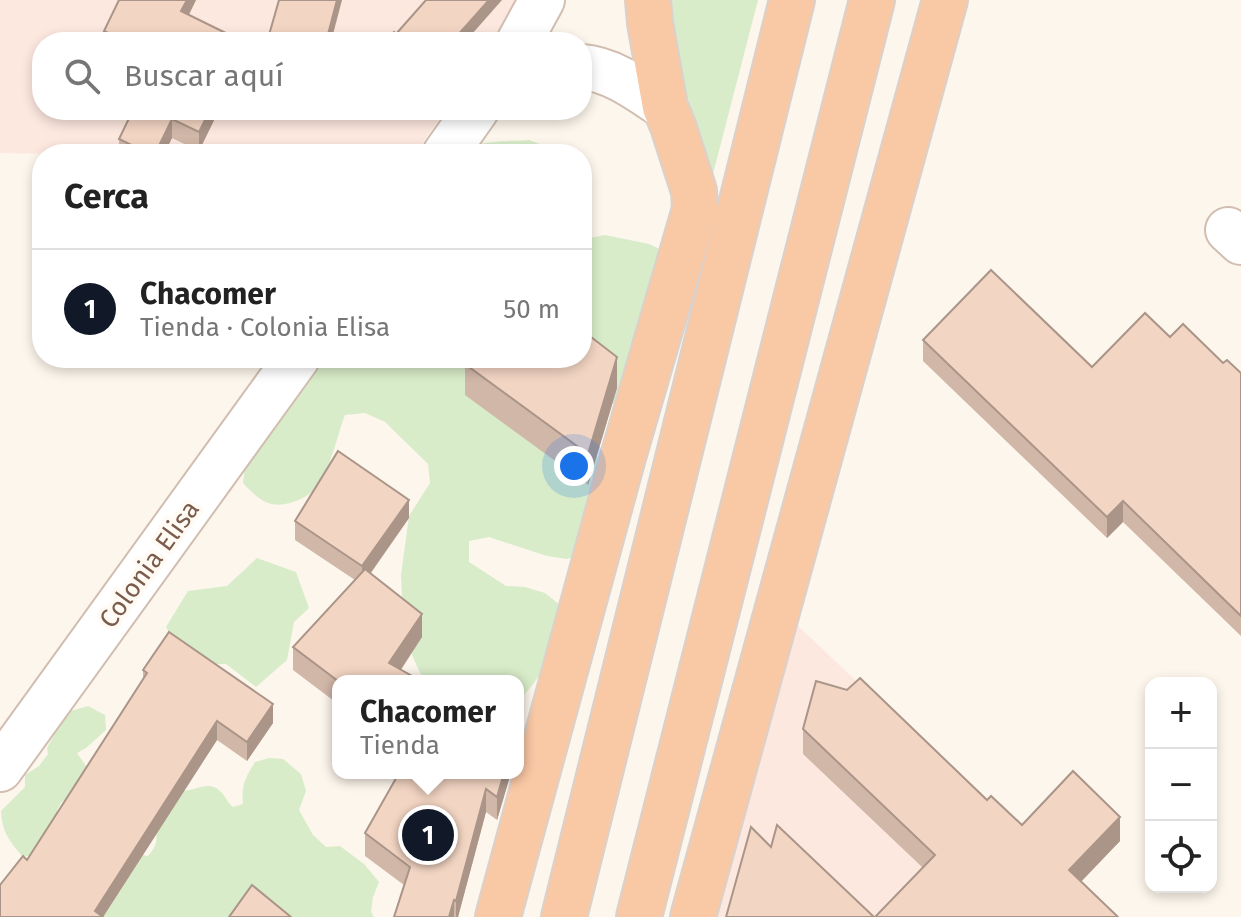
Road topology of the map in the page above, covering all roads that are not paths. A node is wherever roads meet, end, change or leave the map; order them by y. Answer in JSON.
{"nodes":[{"id":1,"x":542,"y":0,"type":"edge"},
{"id":2,"x":648,"y":0,"type":"edge"},
{"id":3,"x":792,"y":0,"type":"edge"},
{"id":4,"x":872,"y":0,"type":"edge"},
{"id":5,"x":945,"y":0,"type":"edge"},
{"id":6,"x":524,"y":32,"type":"edge"},
{"id":7,"x":592,"y":68,"type":"edge"},
{"id":8,"x":665,"y":107,"type":"junction"},
{"id":9,"x":469,"y":120,"type":"edge"},
{"id":10,"x":452,"y":144,"type":"edge"},
{"id":11,"x":290,"y":368,"type":"edge"},
{"id":12,"x":0,"y":769,"type":"edge"},
{"id":13,"x":498,"y":917,"type":"edge"},
{"id":14,"x":564,"y":917,"type":"edge"},
{"id":15,"x":639,"y":917,"type":"edge"},
{"id":16,"x":693,"y":917,"type":"edge"}],
"edges":[{"from":1,"to":6,"type":"street"},
{"from":2,"to":8,"type":"highway"},
{"from":3,"to":14,"type":"highway"},
{"from":4,"to":15,"type":"highway"},
{"from":5,"to":16,"type":"highway"},
{"from":7,"to":8,"type":"street"},
{"from":8,"to":13,"type":"highway"},
{"from":9,"to":10,"type":"street"},
{"from":11,"to":12,"type":"street","name":"Colonia Elisa"}]}
